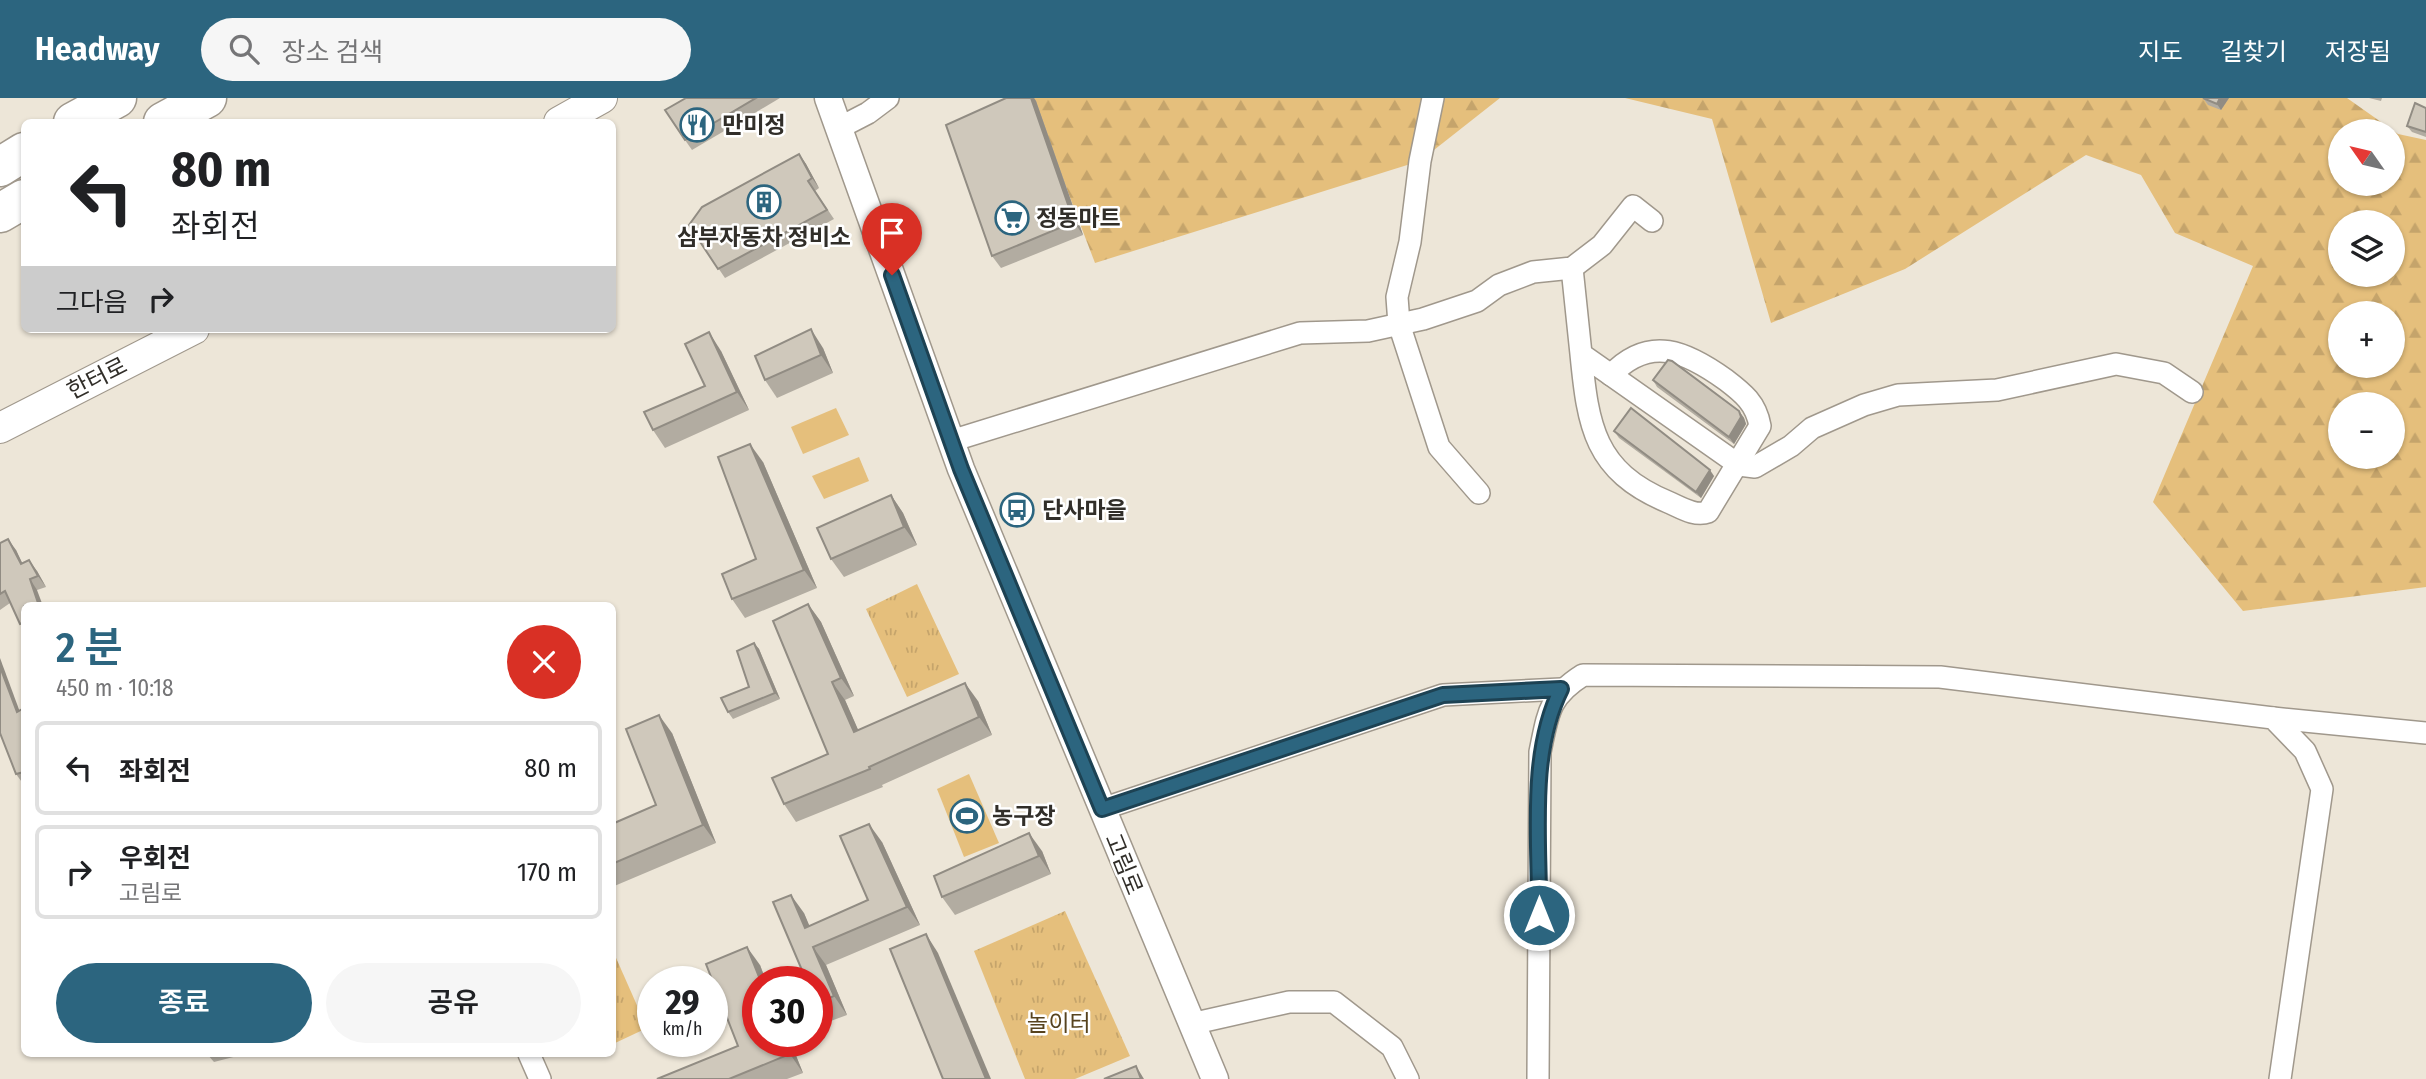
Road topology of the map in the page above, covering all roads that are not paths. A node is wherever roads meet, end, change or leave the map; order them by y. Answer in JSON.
{"nodes":[{"id":1,"x":117,"y":98,"type":"edge"},
{"id":2,"x":207,"y":98,"type":"edge"},
{"id":3,"x":602,"y":98,"type":"edge"},
{"id":4,"x":828,"y":98,"type":"edge"},
{"id":5,"x":1433,"y":98,"type":"edge"},
{"id":6,"x":889,"y":100,"type":"edge"},
{"id":7,"x":78,"y":119,"type":"edge"},
{"id":8,"x":168,"y":119,"type":"edge"},
{"id":9,"x":564,"y":119,"type":"edge"},
{"id":10,"x":839,"y":128,"type":"junction"},
{"id":11,"x":21,"y":154,"type":"edge"},
{"id":12,"x":0,"y":167,"type":"edge"},
{"id":13,"x":21,"y":202,"type":"edge"},
{"id":14,"x":0,"y":213,"type":"edge"},
{"id":15,"x":1652,"y":221,"type":"dead end"},
{"id":16,"x":1572,"y":268,"type":"junction"},
{"id":17,"x":1399,"y":324,"type":"junction"},
{"id":18,"x":186,"y":333,"type":"edge"},
{"id":19,"x":1581,"y":354,"type":"junction"},
{"id":20,"x":1611,"y":375,"type":"junction"},
{"id":21,"x":2192,"y":392,"type":"dead end"},
{"id":22,"x":0,"y":428,"type":"edge"},
{"id":23,"x":951,"y":441,"type":"junction"},
{"id":24,"x":1739,"y":465,"type":"junction"},
{"id":25,"x":1479,"y":492,"type":"dead end"},
{"id":26,"x":1561,"y":689,"type":"junction"},
{"id":27,"x":2273,"y":718,"type":"junction"},
{"id":28,"x":2426,"y":733,"type":"edge"},
{"id":29,"x":1102,"y":809,"type":"junction"},
{"id":30,"x":1191,"y":1024,"type":"junction"},
{"id":31,"x":530,"y":1057,"type":"edge"},
{"id":32,"x":540,"y":1079,"type":"edge"},
{"id":33,"x":1215,"y":1079,"type":"edge"},
{"id":34,"x":1408,"y":1079,"type":"edge"},
{"id":35,"x":1538,"y":1079,"type":"edge"},
{"id":36,"x":2280,"y":1079,"type":"edge"}],
"edges":[{"from":1,"to":7,"type":"highway"},
{"from":2,"to":8,"type":"highway"},
{"from":3,"to":9,"type":"main road"},
{"from":4,"to":10,"type":"street","name":"고림로"},
{"from":5,"to":17,"type":"street"},
{"from":6,"to":10,"type":"street"},
{"from":10,"to":23,"type":"street","name":"고림로"},
{"from":11,"to":12,"type":"highway"},
{"from":13,"to":14,"type":"highway"},
{"from":15,"to":16,"type":"street"},
{"from":16,"to":17,"type":"street"},
{"from":16,"to":19,"type":"street"},
{"from":17,"to":23,"type":"street"},
{"from":17,"to":25,"type":"street"},
{"from":18,"to":22,"type":"main road","name":"한터로"},
{"from":19,"to":20,"type":"street"},
{"from":19,"to":24,"type":"street"},
{"from":20,"to":24,"type":"street"},
{"from":20,"to":24,"type":"street"},
{"from":21,"to":24,"type":"street"},
{"from":23,"to":29,"type":"street","name":"고림로"},
{"from":26,"to":27,"type":"street"},
{"from":26,"to":29,"type":"street"},
{"from":26,"to":35,"type":"street"},
{"from":27,"to":28,"type":"street"},
{"from":27,"to":36,"type":"street"},
{"from":29,"to":30,"type":"street","name":"고림로"},
{"from":30,"to":33,"type":"street","name":"고림로"},
{"from":30,"to":34,"type":"street"},
{"from":31,"to":32,"type":"street"}]}
